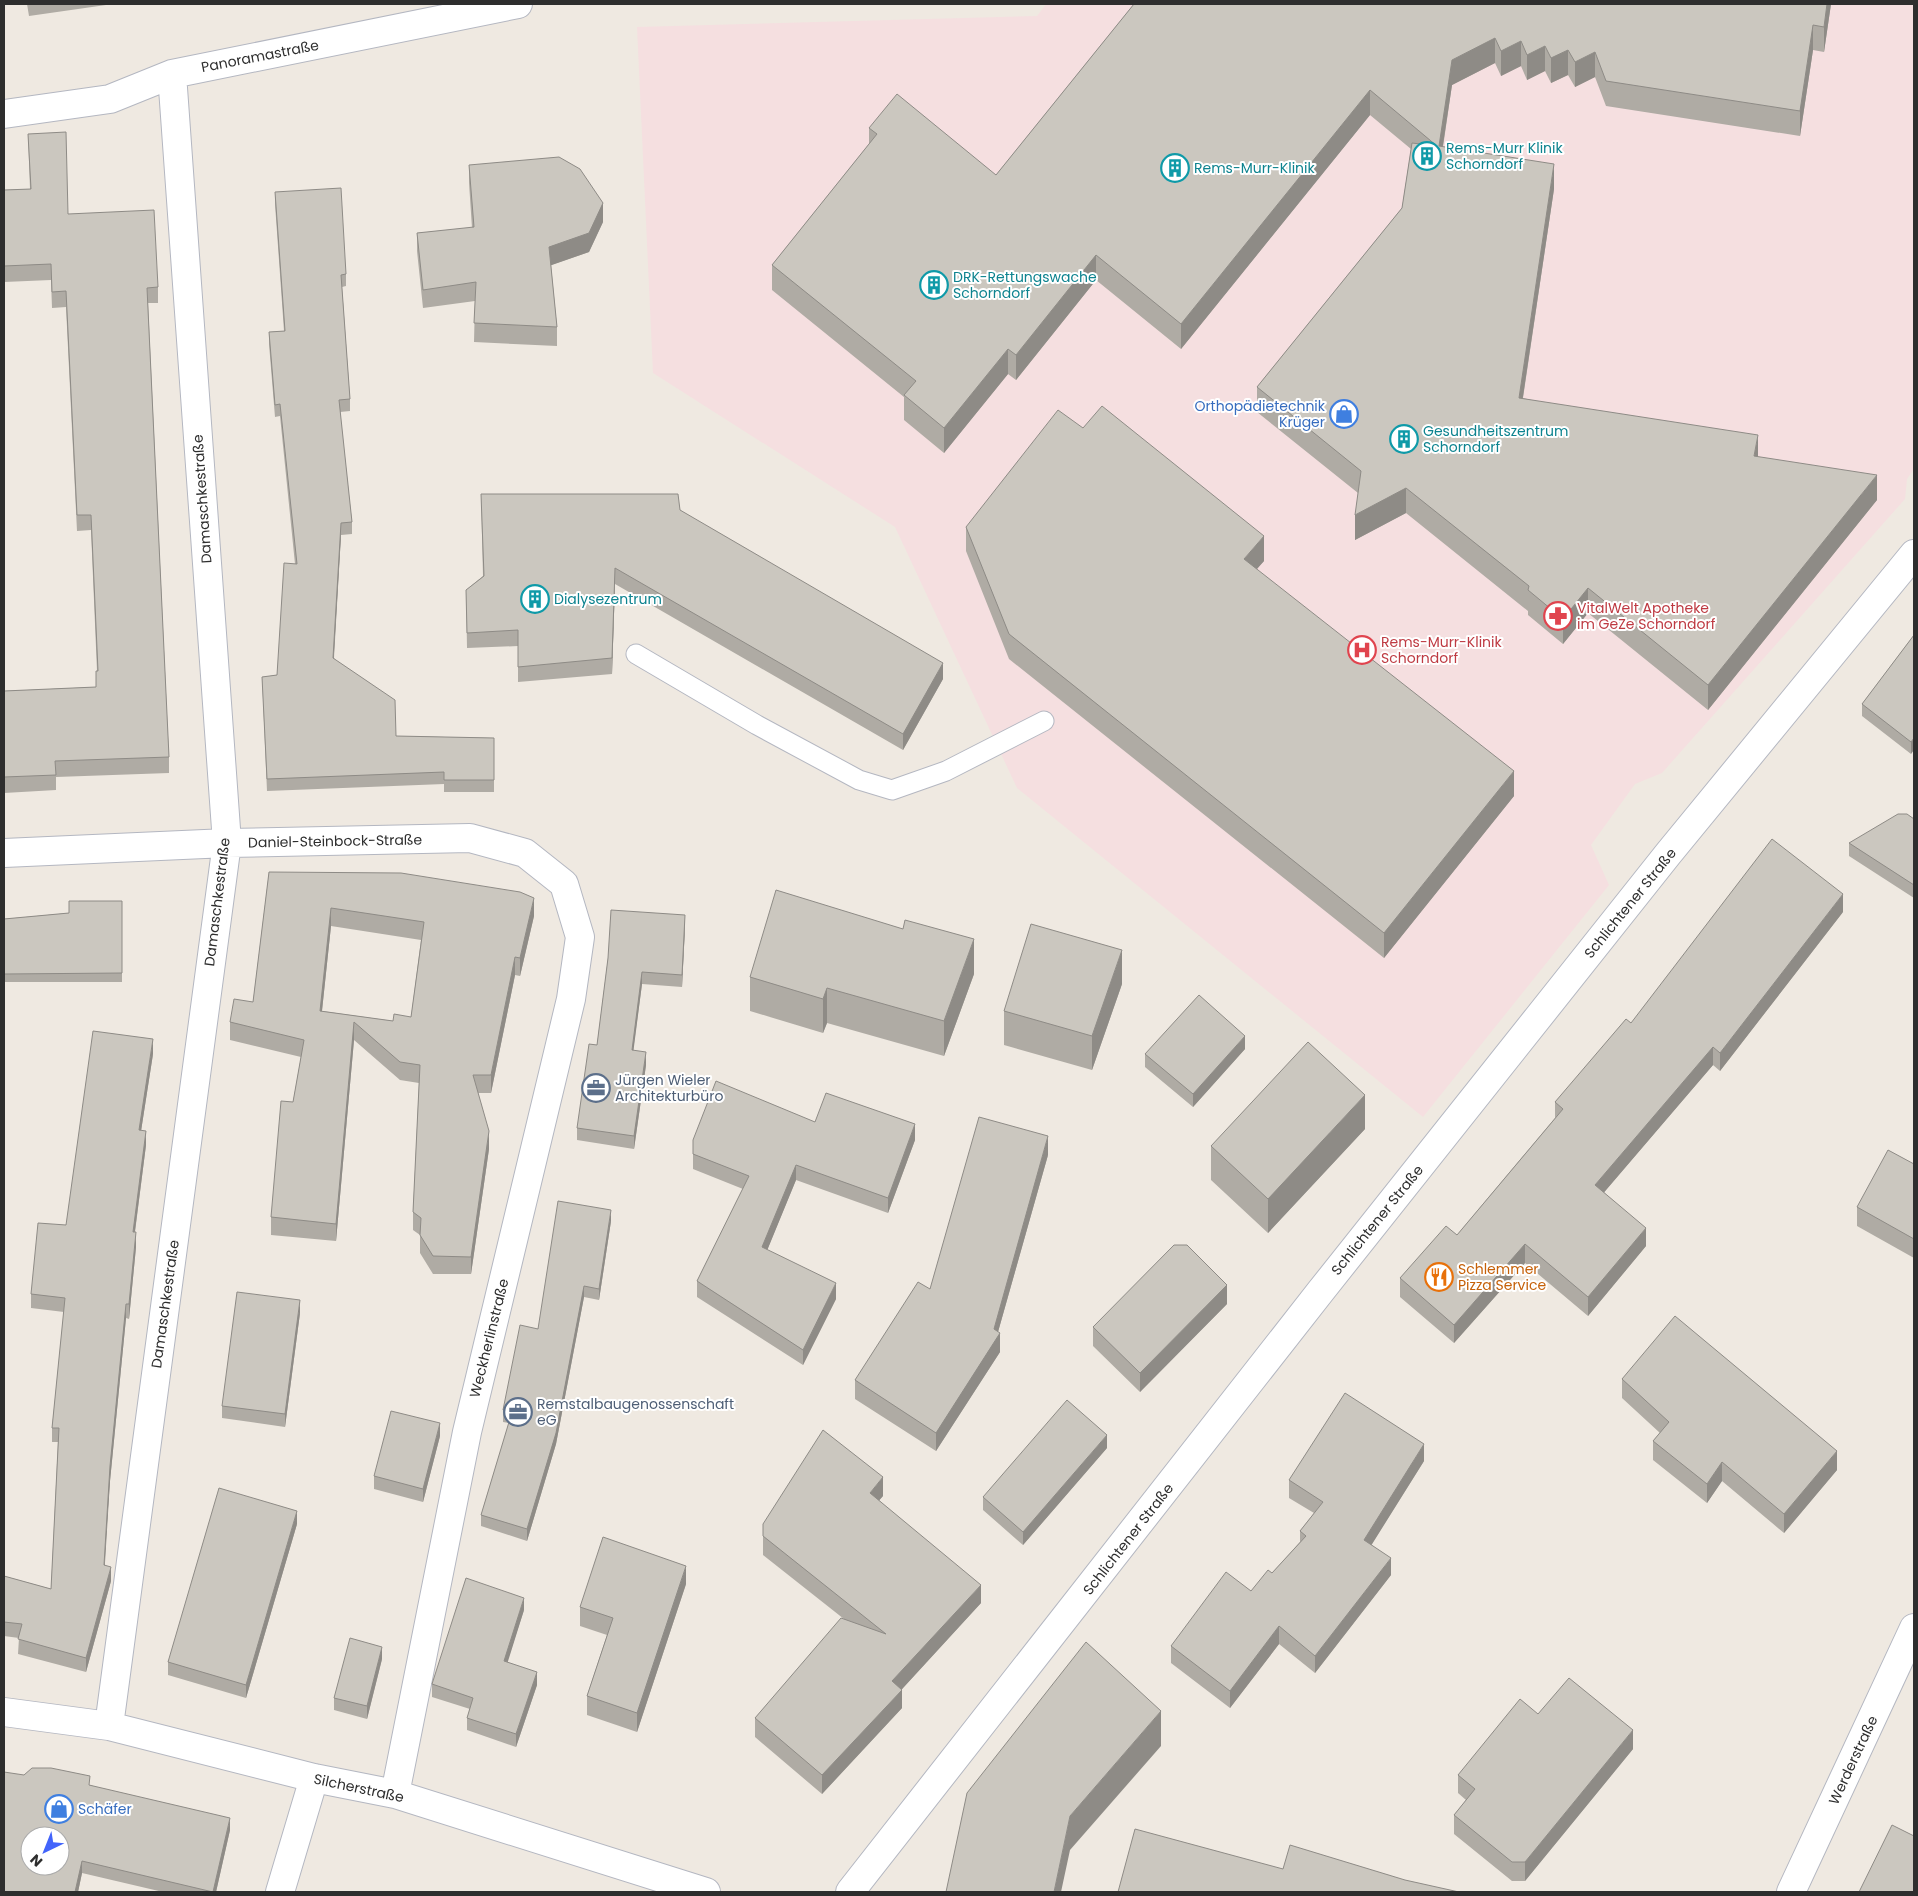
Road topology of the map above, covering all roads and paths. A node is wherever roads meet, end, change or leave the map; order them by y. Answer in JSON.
{"nodes":[{"id":1,"x":518,"y":4,"type":"edge"},
{"id":2,"x":172,"y":74,"type":"junction"},
{"id":3,"x":4,"y":114,"type":"edge"},
{"id":4,"x":1914,"y":554,"type":"edge"},
{"id":5,"x":636,"y":654,"type":"dead end"},
{"id":6,"x":1044,"y":721,"type":"dead end"},
{"id":7,"x":226,"y":843,"type":"junction"},
{"id":8,"x":4,"y":853,"type":"edge"},
{"id":9,"x":564,"y":884,"type":"joint"},
{"id":10,"x":1914,"y":1628,"type":"edge"},
{"id":11,"x":4,"y":1712,"type":"edge"},
{"id":12,"x":109,"y":1726,"type":"junction"},
{"id":13,"x":314,"y":1778,"type":"junction"},
{"id":14,"x":395,"y":1794,"type":"junction"},
{"id":15,"x":280,"y":1892,"type":"edge"},
{"id":16,"x":706,"y":1892,"type":"edge"},
{"id":17,"x":850,"y":1892,"type":"edge"},
{"id":18,"x":1791,"y":1892,"type":"edge"}],
"edges":[{"from":1,"to":2,"type":"street","name":"Panoramastraße"},
{"from":2,"to":3,"type":"street","name":"Panoramastraße"},
{"from":2,"to":7,"type":"street","name":"Damaschkestraße"},
{"from":4,"to":17,"type":"street","name":"Schlichtener Straße"},
{"from":5,"to":6,"type":"lane"},
{"from":7,"to":8,"type":"street","name":"Daniel-Steinbock-Straße"},
{"from":7,"to":9,"type":"street","name":"Daniel-Steinbock-Straße"},
{"from":7,"to":12,"type":"street","name":"Damaschkestraße"},
{"from":9,"to":14,"type":"street","name":"Weckherlinstraße"},
{"from":10,"to":18,"type":"street","name":"Werderstraße"},
{"from":11,"to":12,"type":"street","name":"Silcherstraße"},
{"from":12,"to":13,"type":"street","name":"Silcherstraße"},
{"from":13,"to":14,"type":"street","name":"Silcherstraße"},
{"from":13,"to":15,"type":"street"},
{"from":14,"to":16,"type":"street","name":"Silcherstraße"}]}
